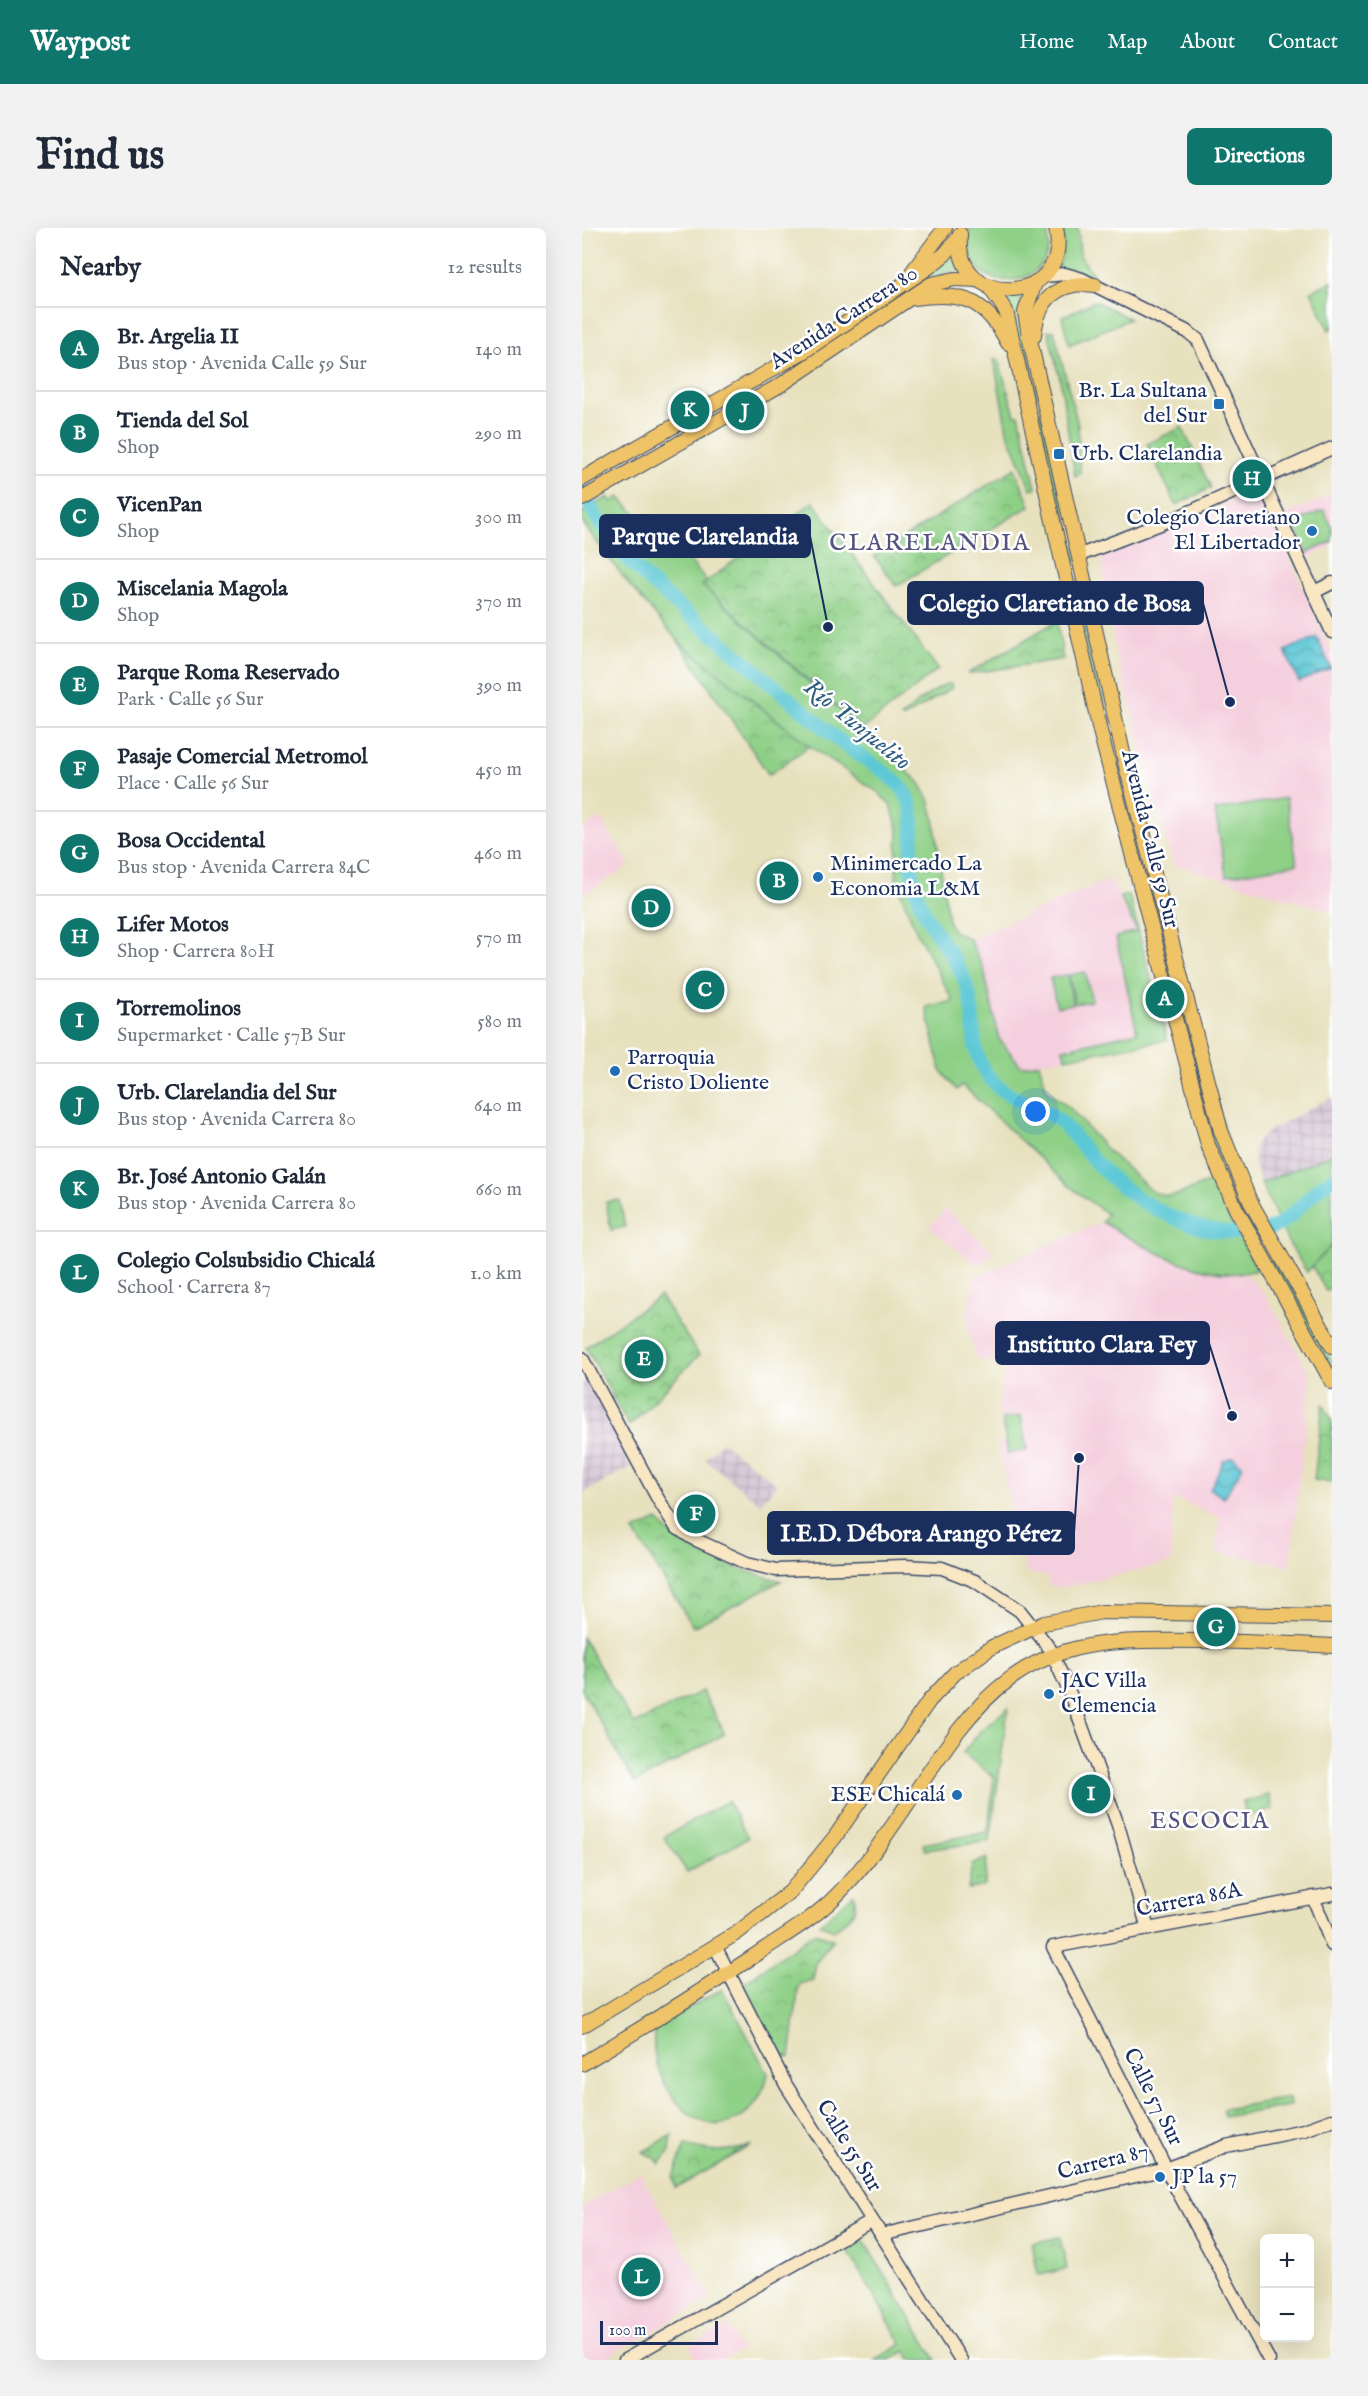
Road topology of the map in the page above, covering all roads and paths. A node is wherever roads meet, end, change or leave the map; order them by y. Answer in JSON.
{"nodes":[{"id":1,"x":945,"y":228,"type":"edge"},
{"id":2,"x":1058,"y":230,"type":"edge"},
{"id":3,"x":961,"y":232,"type":"edge"},
{"id":4,"x":1039,"y":279,"type":"junction"},
{"id":5,"x":983,"y":283,"type":"junction"},
{"id":6,"x":1095,"y":285,"type":"junction"},
{"id":7,"x":888,"y":293,"type":"junction"},
{"id":8,"x":909,"y":299,"type":"junction"},
{"id":9,"x":1033,"y":350,"type":"junction"},
{"id":10,"x":1017,"y":358,"type":"junction"},
{"id":11,"x":1332,"y":448,"type":"edge"},
{"id":12,"x":588,"y":475,"type":"edge"},
{"id":13,"x":1260,"y":479,"type":"junction"},
{"id":14,"x":582,"y":499,"type":"edge"},
{"id":15,"x":1168,"y":511,"type":"dead end"},
{"id":16,"x":1159,"y":525,"type":"junction"},
{"id":17,"x":1080,"y":555,"type":"junction"},
{"id":18,"x":1332,"y":584,"type":"edge"},
{"id":19,"x":1314,"y":592,"type":"junction"},
{"id":20,"x":1332,"y":632,"type":"edge"},
{"id":21,"x":1332,"y":1346,"type":"edge"},
{"id":22,"x":582,"y":1358,"type":"edge"},
{"id":23,"x":1332,"y":1382,"type":"edge"},
{"id":24,"x":1332,"y":1616,"type":"edge"},
{"id":25,"x":1034,"y":1626,"type":"junction"},
{"id":26,"x":1332,"y":1646,"type":"edge"},
{"id":27,"x":1053,"y":1654,"type":"junction"},
{"id":28,"x":1332,"y":1894,"type":"edge"},
{"id":29,"x":1313,"y":1898,"type":"junction"},
{"id":30,"x":1148,"y":1929,"type":"junction"},
{"id":31,"x":1332,"y":1945,"type":"edge"},
{"id":32,"x":715,"y":1946,"type":"junction"},
{"id":33,"x":1053,"y":1947,"type":"joint"},
{"id":34,"x":729,"y":1973,"type":"junction"},
{"id":35,"x":582,"y":2026,"type":"edge"},
{"id":36,"x":582,"y":2064,"type":"edge"},
{"id":37,"x":1332,"y":2120,"type":"edge"},
{"id":38,"x":1166,"y":2169,"type":"junction"},
{"id":39,"x":871,"y":2221,"type":"junction"},
{"id":40,"x":881,"y":2235,"type":"junction"},
{"id":41,"x":625,"y":2360,"type":"edge"},
{"id":42,"x":961,"y":2360,"type":"edge"},
{"id":43,"x":1269,"y":2360,"type":"edge"}],
"edges":[{"from":1,"to":7,"type":"main road"},
{"from":2,"to":4,"type":"main road","name":"Avenida Calle 59 Sur"},
{"from":3,"to":5,"type":"main road","name":"Avenida Calle 59 Sur"},
{"from":3,"to":7,"type":"main road","name":"Avenida Carrera 80"},
{"from":4,"to":5,"type":"main road","name":"Avenida Carrera 80"},
{"from":4,"to":6,"type":"street"},
{"from":4,"to":9,"type":"main road","name":"Avenida Calle 59 Sur"},
{"from":5,"to":8,"type":"main road","name":"Avenida Carrera 80"},
{"from":5,"to":10,"type":"main road","name":"Avenida Calle 59 Sur"},
{"from":6,"to":9,"type":"main road"},
{"from":6,"to":13,"type":"street"},
{"from":7,"to":12,"type":"main road","name":"Avenida Carrera 80"},
{"from":8,"to":10,"type":"main road"},
{"from":8,"to":14,"type":"main road","name":"Avenida Carrera 80"},
{"from":9,"to":17,"type":"main road","name":"Avenida Calle 59 Sur"},
{"from":10,"to":23,"type":"main road","name":"Avenida Calle 59 Sur"},
{"from":11,"to":13,"type":"street"},
{"from":13,"to":16,"type":"street"},
{"from":13,"to":19,"type":"street"},
{"from":15,"to":16,"type":"street"},
{"from":16,"to":17,"type":"street"},
{"from":17,"to":21,"type":"main road","name":"Avenida Calle 59 Sur"},
{"from":18,"to":19,"type":"street"},
{"from":19,"to":20,"type":"street"},
{"from":22,"to":25,"type":"street"},
{"from":24,"to":25,"type":"main road"},
{"from":25,"to":27,"type":"street"},
{"from":25,"to":32,"type":"main road"},
{"from":26,"to":27,"type":"main road"},
{"from":27,"to":30,"type":"street"},
{"from":27,"to":34,"type":"main road"},
{"from":28,"to":29,"type":"street","name":"Carrera 86A"},
{"from":29,"to":30,"type":"street","name":"Carrera 86A"},
{"from":29,"to":31,"type":"street"},
{"from":30,"to":33,"type":"street","name":"Carrera 86A"},
{"from":32,"to":34,"type":"street","name":"Calle 55 Sur"},
{"from":32,"to":35,"type":"main road"},
{"from":33,"to":38,"type":"street","name":"Calle 57 Sur"},
{"from":34,"to":36,"type":"main road"},
{"from":34,"to":39,"type":"street","name":"Calle 55 Sur"},
{"from":37,"to":38,"type":"street","name":"Carrera 87"},
{"from":38,"to":40,"type":"street","name":"Carrera 87"},
{"from":38,"to":43,"type":"street","name":"Calle 57 Sur"},
{"from":39,"to":40,"type":"street","name":"Calle 55 Sur"},
{"from":39,"to":41,"type":"street"},
{"from":40,"to":42,"type":"street","name":"Calle 55 Sur"}]}
